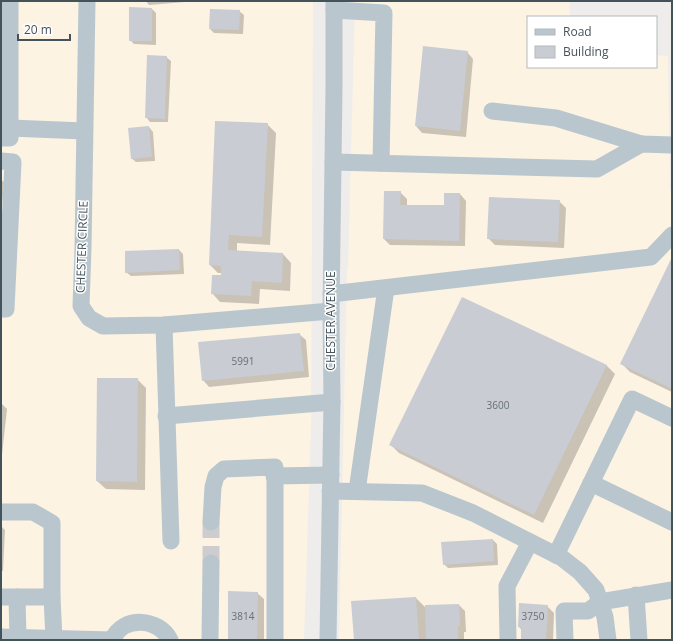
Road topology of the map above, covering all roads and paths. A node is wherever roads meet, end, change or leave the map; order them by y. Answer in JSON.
{"nodes":[{"id":1,"x":10,"y":1,"type":"edge"},
{"id":2,"x":88,"y":1,"type":"edge"},
{"id":3,"x":334,"y":5,"type":"edge"},
{"id":4,"x":492,"y":112,"type":"dead end"},
{"id":5,"x":84,"y":131,"type":"junction"},
{"id":6,"x":5,"y":133,"type":"edge"},
{"id":7,"x":640,"y":144,"type":"junction"},
{"id":8,"x":672,"y":144,"type":"edge"},
{"id":9,"x":1,"y":161,"type":"edge"},
{"id":10,"x":333,"y":162,"type":"junction"},
{"id":11,"x":382,"y":163,"type":"junction"},
{"id":12,"x":672,"y":235,"type":"edge"},
{"id":13,"x":386,"y":288,"type":"junction"},
{"id":14,"x":331,"y":302,"type":"junction"},
{"id":15,"x":1,"y":309,"type":"edge"},
{"id":16,"x":164,"y":325,"type":"junction"},
{"id":17,"x":332,"y":402,"type":"junction"},
{"id":18,"x":166,"y":416,"type":"junction"},
{"id":19,"x":672,"y":418,"type":"edge"},
{"id":20,"x":274,"y":476,"type":"junction"},
{"id":21,"x":330,"y":483,"type":"junction"},
{"id":22,"x":591,"y":483,"type":"junction"},
{"id":23,"x":357,"y":491,"type":"junction"},
{"id":24,"x":1,"y":512,"type":"edge"},
{"id":25,"x":211,"y":522,"type":"tunnel mouth"},
{"id":26,"x":672,"y":522,"type":"edge"},
{"id":27,"x":171,"y":540,"type":"dead end"},
{"id":28,"x":530,"y":542,"type":"junction"},
{"id":29,"x":556,"y":555,"type":"junction"},
{"id":30,"x":211,"y":562,"type":"tunnel mouth"},
{"id":31,"x":672,"y":590,"type":"edge"},
{"id":32,"x":636,"y":595,"type":"junction"},
{"id":33,"x":9,"y":597,"type":"edge"},
{"id":34,"x":52,"y":597,"type":"junction"},
{"id":35,"x":600,"y":602,"type":"junction"},
{"id":36,"x":9,"y":638,"type":"edge"},
{"id":37,"x":57,"y":639,"type":"edge"},
{"id":38,"x":112,"y":640,"type":"edge"},
{"id":39,"x":170,"y":640,"type":"edge"},
{"id":40,"x":210,"y":640,"type":"edge"},
{"id":41,"x":275,"y":640,"type":"edge"},
{"id":42,"x":328,"y":640,"type":"edge"},
{"id":43,"x":508,"y":640,"type":"edge"},
{"id":44,"x":565,"y":640,"type":"edge"},
{"id":45,"x":608,"y":640,"type":"edge"},
{"id":46,"x":640,"y":640,"type":"edge"}],
"edges":[{"from":1,"to":6,"type":"street"},
{"from":2,"to":5,"type":"street","name":"CHESTER CIRCLE"},
{"from":3,"to":10,"type":"street","name":"CHESTER AVENUE"},
{"from":3,"to":11,"type":"street"},
{"from":4,"to":7,"type":"street"},
{"from":5,"to":6,"type":"street"},
{"from":5,"to":16,"type":"street","name":"CHESTER CIRCLE"},
{"from":7,"to":8,"type":"street"},
{"from":7,"to":11,"type":"street"},
{"from":9,"to":15,"type":"street"},
{"from":10,"to":11,"type":"street"},
{"from":10,"to":14,"type":"street","name":"CHESTER AVENUE"},
{"from":12,"to":13,"type":"street","name":"CHESTER CIRCLE"},
{"from":13,"to":14,"type":"street","name":"CHESTER CIRCLE"},
{"from":13,"to":23,"type":"street"},
{"from":14,"to":16,"type":"street","name":"CHESTER CIRCLE"},
{"from":14,"to":17,"type":"street","name":"CHESTER AVENUE"},
{"from":16,"to":18,"type":"street"},
{"from":17,"to":18,"type":"street"},
{"from":17,"to":21,"type":"street","name":"CHESTER AVENUE"},
{"from":18,"to":27,"type":"street"},
{"from":19,"to":22,"type":"street"},
{"from":20,"to":21,"type":"street"},
{"from":20,"to":25,"type":"street"},
{"from":20,"to":41,"type":"street"},
{"from":21,"to":23,"type":"street"},
{"from":21,"to":42,"type":"street","name":"CHESTER AVENUE"},
{"from":22,"to":26,"type":"street"},
{"from":22,"to":29,"type":"street"},
{"from":23,"to":28,"type":"street"},
{"from":24,"to":34,"type":"street"},
{"from":28,"to":29,"type":"street"},
{"from":28,"to":43,"type":"street"},
{"from":29,"to":35,"type":"street"},
{"from":30,"to":40,"type":"street"},
{"from":31,"to":32,"type":"street"},
{"from":32,"to":35,"type":"street"},
{"from":32,"to":46,"type":"street"},
{"from":33,"to":34,"type":"street"},
{"from":33,"to":36,"type":"street"},
{"from":34,"to":37,"type":"street"},
{"from":35,"to":44,"type":"street"},
{"from":35,"to":45,"type":"street"},
{"from":36,"to":37,"type":"street"},
{"from":37,"to":38,"type":"street"},
{"from":38,"to":39,"type":"street"}]}
